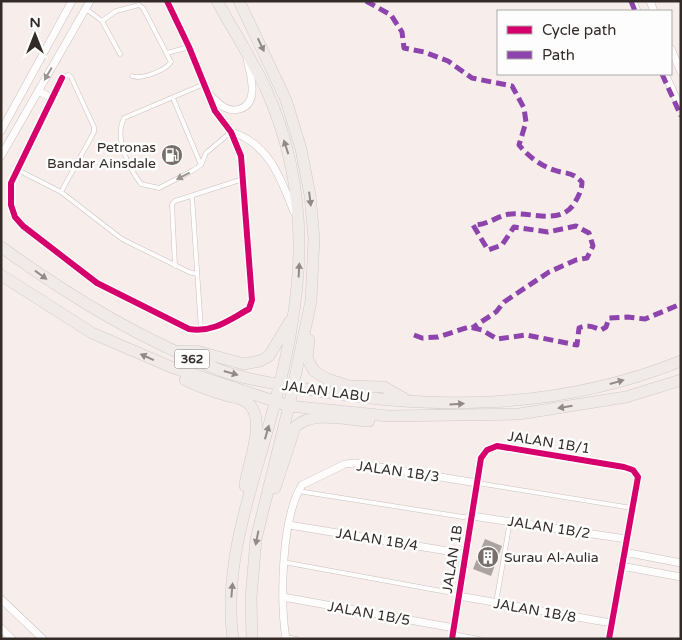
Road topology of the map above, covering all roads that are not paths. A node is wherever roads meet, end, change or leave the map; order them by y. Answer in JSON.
{"nodes":[{"id":1,"x":72,"y":1,"type":"edge"},
{"id":2,"x":90,"y":1,"type":"edge"},
{"id":3,"x":167,"y":1,"type":"edge"},
{"id":4,"x":217,"y":1,"type":"edge"},
{"id":5,"x":239,"y":1,"type":"edge"},
{"id":6,"x":86,"y":9,"type":"junction"},
{"id":7,"x":102,"y":21,"type":"junction"},
{"id":8,"x":189,"y":47,"type":"junction"},
{"id":9,"x":245,"y":50,"type":"junction"},
{"id":10,"x":672,"y":51,"type":"edge"},
{"id":11,"x":167,"y":53,"type":"junction"},
{"id":12,"x":120,"y":54,"type":"dead end"},
{"id":13,"x":681,"y":72,"type":"edge"},
{"id":14,"x":665,"y":75,"type":"edge"},
{"id":15,"x":132,"y":76,"type":"dead end"},
{"id":16,"x":62,"y":78,"type":"joint"},
{"id":17,"x":204,"y":84,"type":"junction"},
{"id":18,"x":38,"y":91,"type":"junction"},
{"id":19,"x":208,"y":93,"type":"junction"},
{"id":20,"x":52,"y":98,"type":"junction"},
{"id":21,"x":173,"y":98,"type":"junction"},
{"id":22,"x":681,"y":109,"type":"edge"},
{"id":23,"x":1,"y":131,"type":"edge"},
{"id":24,"x":231,"y":132,"type":"junction"},
{"id":25,"x":1,"y":156,"type":"edge"},
{"id":26,"x":201,"y":165,"type":"junction"},
{"id":27,"x":16,"y":169,"type":"junction"},
{"id":28,"x":243,"y":179,"type":"junction"},
{"id":29,"x":61,"y":192,"type":"junction"},
{"id":30,"x":192,"y":196,"type":"junction"},
{"id":31,"x":300,"y":229,"type":"junction"},
{"id":32,"x":1,"y":247,"type":"edge"},
{"id":33,"x":176,"y":266,"type":"junction"},
{"id":34,"x":197,"y":274,"type":"junction"},
{"id":35,"x":2,"y":276,"type":"edge"},
{"id":36,"x":295,"y":311,"type":"junction"},
{"id":37,"x":308,"y":312,"type":"junction"},
{"id":38,"x":201,"y":331,"type":"junction"},
{"id":39,"x":174,"y":351,"type":"junction"},
{"id":40,"x":681,"y":361,"type":"edge"},
{"id":41,"x":171,"y":367,"type":"junction"},
{"id":42,"x":681,"y":380,"type":"edge"},
{"id":43,"x":280,"y":386,"type":"junction"},
{"id":44,"x":293,"y":386,"type":"junction"},
{"id":45,"x":408,"y":401,"type":"junction"},
{"id":46,"x":276,"y":402,"type":"junction"},
{"id":47,"x":289,"y":406,"type":"junction"},
{"id":48,"x":410,"y":416,"type":"junction"},
{"id":49,"x":477,"y":482,"type":"junction"},
{"id":50,"x":298,"y":491,"type":"junction"},
{"id":51,"x":246,"y":505,"type":"junction"},
{"id":52,"x":632,"y":508,"type":"junction"},
{"id":53,"x":263,"y":511,"type":"junction"},
{"id":54,"x":472,"y":516,"type":"junction"},
{"id":55,"x":510,"y":522,"type":"junction"},
{"id":56,"x":289,"y":525,"type":"junction"},
{"id":57,"x":626,"y":539,"type":"junction"},
{"id":58,"x":624,"y":552,"type":"junction"},
{"id":59,"x":466,"y":554,"type":"junction"},
{"id":60,"x":283,"y":562,"type":"junction"},
{"id":61,"x":679,"y":562,"type":"edge"},
{"id":62,"x":621,"y":566,"type":"junction"},
{"id":63,"x":678,"y":576,"type":"edge"},
{"id":64,"x":459,"y":596,"type":"junction"},
{"id":65,"x":283,"y":598,"type":"junction"},
{"id":66,"x":1,"y":599,"type":"edge"},
{"id":67,"x":496,"y":603,"type":"junction"},
{"id":68,"x":611,"y":623,"type":"junction"},
{"id":69,"x":1,"y":628,"type":"edge"},
{"id":70,"x":453,"y":634,"type":"edge"},
{"id":71,"x":286,"y":638,"type":"edge"},
{"id":72,"x":12,"y":639,"type":"edge"},
{"id":73,"x":43,"y":639,"type":"edge"},
{"id":74,"x":233,"y":639,"type":"edge"},
{"id":75,"x":252,"y":639,"type":"edge"},
{"id":76,"x":297,"y":639,"type":"edge"},
{"id":77,"x":478,"y":639,"type":"edge"},
{"id":78,"x":609,"y":639,"type":"edge"}],
"edges":[{"from":1,"to":23,"type":"street"},
{"from":2,"to":6,"type":"street"},
{"from":3,"to":8,"type":"street"},
{"from":4,"to":9,"type":"main road"},
{"from":5,"to":37,"type":"main road","one_way":true},
{"from":6,"to":7,"type":"lane"},
{"from":6,"to":18,"type":"street","one_way":true},
{"from":7,"to":11,"type":"lane"},
{"from":7,"to":12,"type":"lane"},
{"from":8,"to":11,"type":"lane"},
{"from":8,"to":17,"type":"street"},
{"from":9,"to":19,"type":"street"},
{"from":31,"to":9,"type":"main road","one_way":true},
{"from":10,"to":13,"type":"street"},
{"from":11,"to":15,"type":"lane"},
{"from":14,"to":22,"type":"street"},
{"from":16,"to":20,"type":"street"},
{"from":16,"to":29,"type":"lane"},
{"from":17,"to":19,"type":"street"},
{"from":17,"to":21,"type":"lane"},
{"from":18,"to":20,"type":"street"},
{"from":18,"to":25,"type":"street"},
{"from":19,"to":24,"type":"street"},
{"from":20,"to":27,"type":"street"},
{"from":21,"to":26,"type":"lane"},
{"from":26,"to":21,"type":"lane","one_way":true},
{"from":24,"to":26,"type":"lane"},
{"from":24,"to":28,"type":"street"},
{"from":24,"to":31,"type":"street"},
{"from":27,"to":29,"type":"lane"},
{"from":27,"to":38,"type":"street"},
{"from":28,"to":30,"type":"lane"},
{"from":28,"to":38,"type":"street"},
{"from":29,"to":33,"type":"lane"},
{"from":30,"to":33,"type":"lane"},
{"from":30,"to":34,"type":"lane"},
{"from":36,"to":31,"type":"main road","one_way":true},
{"from":32,"to":39,"type":"main road","name":"JALAN LABU","number":"362","one_way":true},
{"from":33,"to":34,"type":"lane"},
{"from":34,"to":38,"type":"lane"},
{"from":41,"to":35,"type":"main road","name":"JALAN LABU","number":"362","one_way":true},
{"from":36,"to":39,"type":"main road"},
{"from":36,"to":43,"type":"main road"},
{"from":37,"to":44,"type":"main road"},
{"from":37,"to":45,"type":"main road"},
{"from":39,"to":43,"type":"main road","name":"JALAN LABU","number":"362","one_way":true},
{"from":45,"to":40,"type":"main road","name":"JALAN LABU","number":"362","one_way":true},
{"from":41,"to":46,"type":"main road","name":"JALAN LABU","number":"362"},
{"from":41,"to":51,"type":"main road"},
{"from":42,"to":48,"type":"main road","name":"JALAN LABU","number":"362","one_way":true},
{"from":43,"to":44,"type":"main road","name":"JALAN LABU","number":"362"},
{"from":43,"to":46,"type":"main road"},
{"from":44,"to":45,"type":"main road","name":"JALAN LABU","number":"362"},
{"from":44,"to":47,"type":"main road"},
{"from":46,"to":47,"type":"main road","name":"JALAN LABU","number":"362"},
{"from":51,"to":46,"type":"main road","one_way":true},
{"from":47,"to":48,"type":"main road","name":"JALAN LABU","number":"362"},
{"from":47,"to":53,"type":"main road"},
{"from":48,"to":53,"type":"main road"},
{"from":49,"to":50,"type":"street","name":"JALAN 1B/3"},
{"from":49,"to":52,"type":"lane"},
{"from":49,"to":52,"type":"street","name":"JALAN 1B/1"},
{"from":49,"to":54,"type":"street","name":"JALAN 1B"},
{"from":50,"to":54,"type":"lane"},
{"from":50,"to":56,"type":"street"},
{"from":74,"to":51,"type":"main road","one_way":true},
{"from":52,"to":57,"type":"street"},
{"from":53,"to":75,"type":"main road","one_way":true},
{"from":54,"to":55,"type":"street","name":"JALAN 1B/2"},
{"from":54,"to":59,"type":"street","name":"JALAN 1B"},
{"from":55,"to":57,"type":"street","name":"JALAN 1B/2"},
{"from":55,"to":67,"type":"lane"},
{"from":56,"to":59,"type":"street","name":"JALAN 1B/4"},
{"from":56,"to":60,"type":"street"},
{"from":57,"to":58,"type":"street"},
{"from":58,"to":61,"type":"street"},
{"from":58,"to":62,"type":"street"},
{"from":59,"to":64,"type":"street","name":"JALAN 1B"},
{"from":60,"to":64,"type":"lane"},
{"from":60,"to":65,"type":"street"},
{"from":61,"to":63,"type":"street"},
{"from":62,"to":63,"type":"street"},
{"from":62,"to":68,"type":"street"},
{"from":64,"to":67,"type":"street","name":"JALAN 1B/8"},
{"from":64,"to":70,"type":"street","name":"JALAN 1B"},
{"from":65,"to":70,"type":"street","name":"JALAN 1B/5"},
{"from":65,"to":71,"type":"street"},
{"from":66,"to":73,"type":"street"},
{"from":67,"to":68,"type":"street","name":"JALAN 1B/8"},
{"from":68,"to":78,"type":"street"},
{"from":69,"to":72,"type":"street"},
{"from":70,"to":77,"type":"lane"},
{"from":71,"to":76,"type":"lane"}]}
